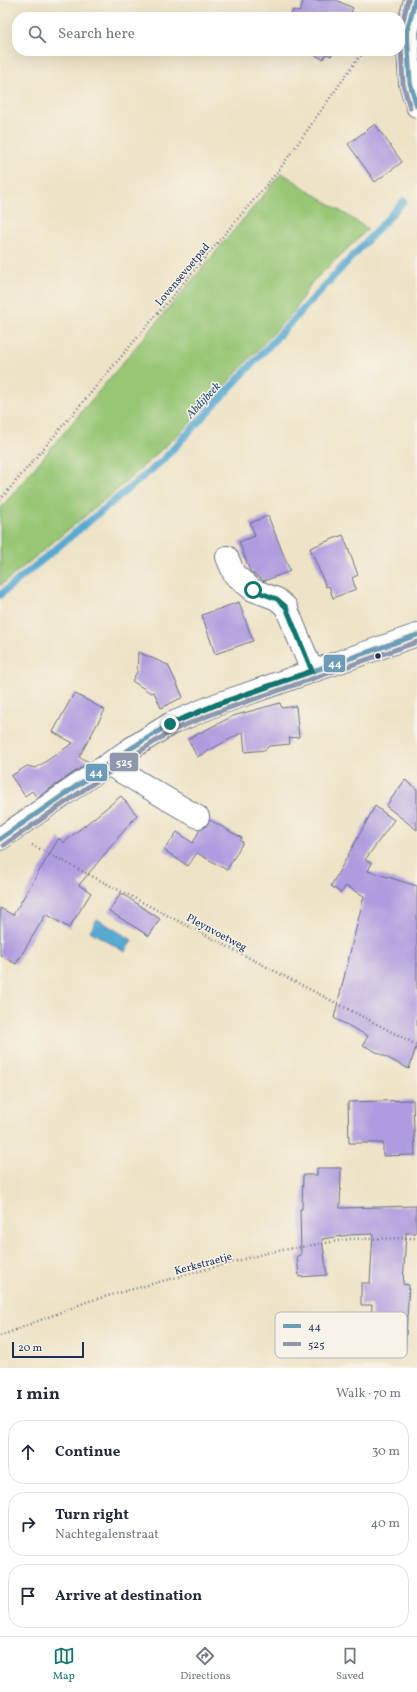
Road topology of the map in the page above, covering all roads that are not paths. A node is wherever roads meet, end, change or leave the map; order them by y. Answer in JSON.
{"nodes":[{"id":1,"x":415,"y":0,"type":"edge"},
{"id":2,"x":417,"y":106,"type":"edge"},
{"id":3,"x":227,"y":557,"type":"dead end"},
{"id":4,"x":417,"y":636,"type":"edge"},
{"id":5,"x":312,"y":671,"type":"junction"},
{"id":6,"x":108,"y":764,"type":"junction"},
{"id":7,"x":198,"y":817,"type":"dead end"},
{"id":8,"x":4,"y":836,"type":"edge"}],
"edges":[{"from":1,"to":2,"type":"street"},
{"from":3,"to":5,"type":"street"},
{"from":4,"to":5,"type":"street"},
{"from":5,"to":6,"type":"street"},
{"from":6,"to":7,"type":"street"},
{"from":6,"to":8,"type":"street"}]}
